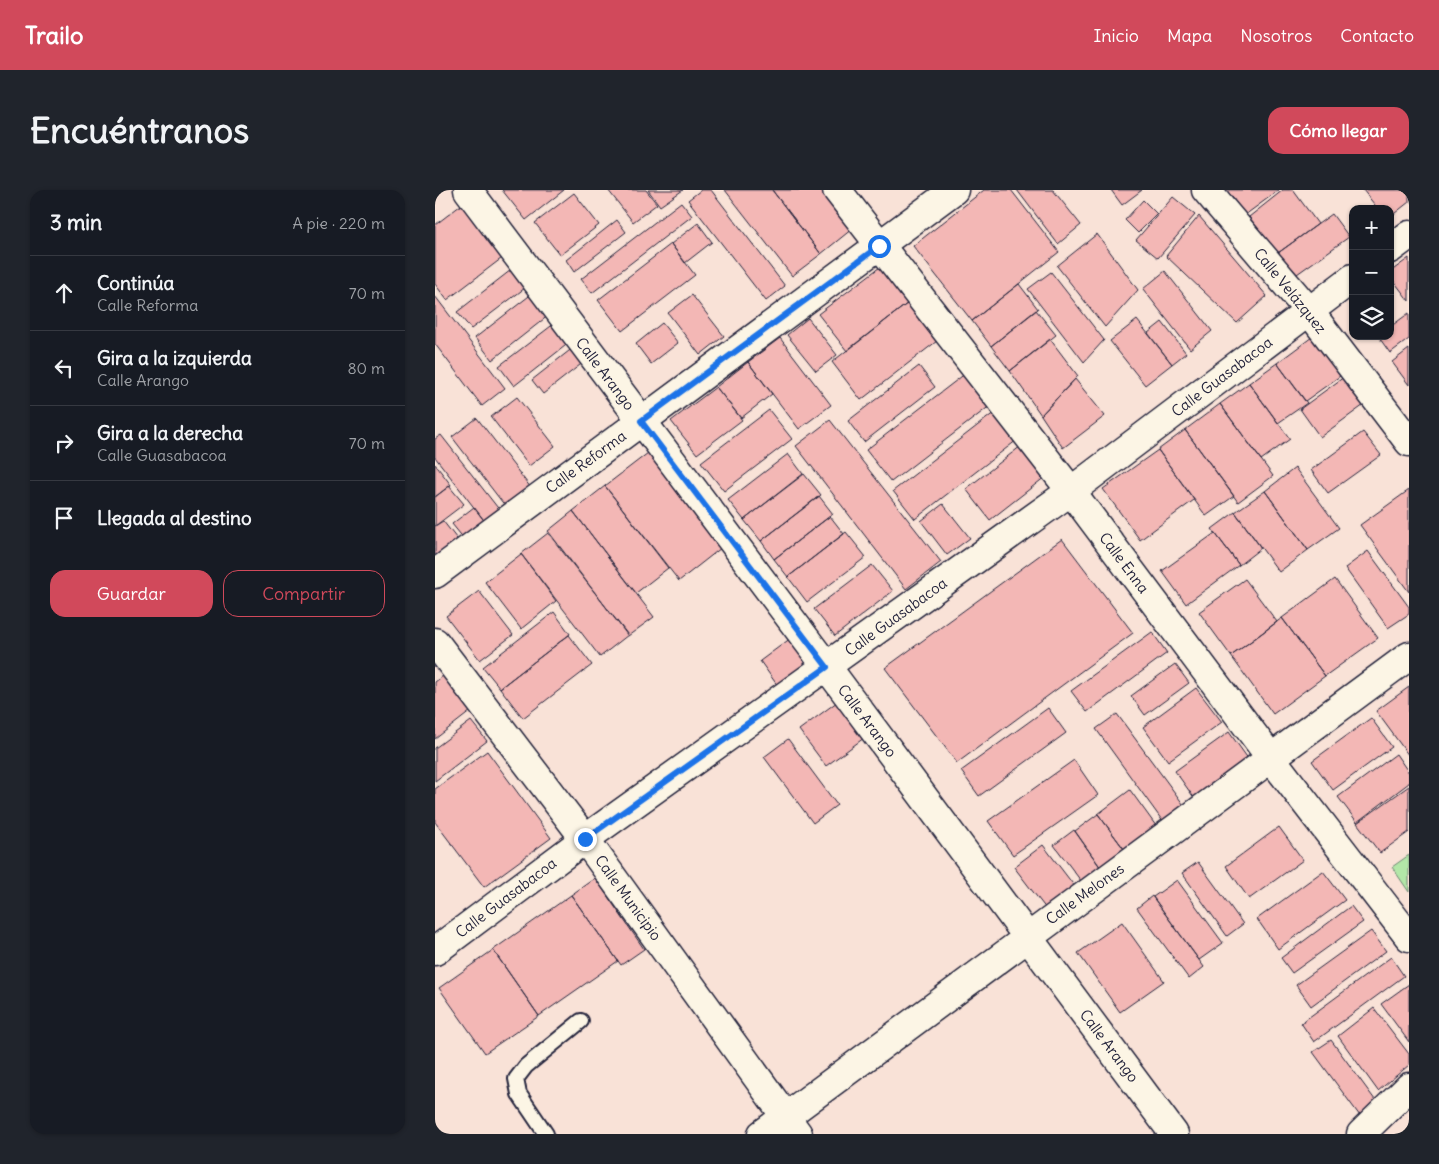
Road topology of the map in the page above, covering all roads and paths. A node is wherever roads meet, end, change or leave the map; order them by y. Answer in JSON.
{"nodes":[{"id":1,"x":468,"y":190,"type":"edge"},
{"id":2,"x":837,"y":190,"type":"edge"},
{"id":3,"x":954,"y":190,"type":"edge"},
{"id":4,"x":1206,"y":190,"type":"edge"},
{"id":5,"x":1409,"y":235,"type":"edge"},
{"id":6,"x":879,"y":246,"type":"junction"},
{"id":7,"x":1394,"y":246,"type":"edge"},
{"id":8,"x":1349,"y":281,"type":"edge"},
{"id":9,"x":1309,"y":311,"type":"junction"},
{"id":10,"x":641,"y":421,"type":"junction"},
{"id":11,"x":1409,"y":442,"type":"edge"},
{"id":12,"x":1071,"y":491,"type":"junction"},
{"id":13,"x":435,"y":574,"type":"edge"},
{"id":14,"x":435,"y":642,"type":"edge"},
{"id":15,"x":1409,"y":656,"type":"edge"},
{"id":16,"x":827,"y":667,"type":"junction"},
{"id":17,"x":1271,"y":758,"type":"junction"},
{"id":18,"x":585,"y":839,"type":"junction"},
{"id":19,"x":1027,"y":937,"type":"junction"},
{"id":20,"x":1409,"y":937,"type":"edge"},
{"id":21,"x":435,"y":951,"type":"edge"},
{"id":22,"x":581,"y":1021,"type":"dead end"},
{"id":23,"x":1409,"y":1087,"type":"edge"},
{"id":24,"x":792,"y":1125,"type":"edge"},
{"id":25,"x":546,"y":1134,"type":"edge"},
{"id":26,"x":762,"y":1134,"type":"edge"},
{"id":27,"x":1174,"y":1134,"type":"edge"},
{"id":28,"x":1361,"y":1134,"type":"edge"}],
"edges":[{"from":1,"to":10,"type":"street","name":"Calle Arango"},
{"from":2,"to":6,"type":"street","name":"Calle Enna"},
{"from":3,"to":6,"type":"street","name":"Calle Reforma"},
{"from":4,"to":9,"type":"street","name":"Calle Velázquez"},
{"from":5,"to":7,"type":"street"},
{"from":6,"to":10,"type":"street","name":"Calle Reforma"},
{"from":6,"to":12,"type":"street","name":"Calle Enna"},
{"from":8,"to":9,"type":"street","name":"Calle Guasabacoa"},
{"from":9,"to":11,"type":"street","name":"Calle Velázquez"},
{"from":9,"to":12,"type":"street","name":"Calle Guasabacoa"},
{"from":10,"to":13,"type":"street","name":"Calle Reforma"},
{"from":10,"to":16,"type":"street","name":"Calle Arango"},
{"from":12,"to":16,"type":"street","name":"Calle Guasabacoa"},
{"from":12,"to":17,"type":"street","name":"Calle Enna"},
{"from":14,"to":18,"type":"street","name":"Calle Municipio"},
{"from":15,"to":17,"type":"street","name":"Calle Melones"},
{"from":16,"to":18,"type":"street","name":"Calle Guasabacoa"},
{"from":16,"to":19,"type":"street","name":"Calle Arango"},
{"from":17,"to":19,"type":"street","name":"Calle Melones"},
{"from":17,"to":20,"type":"street","name":"Calle Enna"},
{"from":18,"to":21,"type":"street","name":"Calle Guasabacoa"},
{"from":18,"to":24,"type":"street","name":"Calle Municipio"},
{"from":19,"to":24,"type":"street","name":"Calle Melones"},
{"from":19,"to":27,"type":"street","name":"Calle Arango"},
{"from":22,"to":25,"type":"lane"},
{"from":23,"to":28,"type":"street"},
{"from":24,"to":26,"type":"street","name":"Calle Melones"}]}
